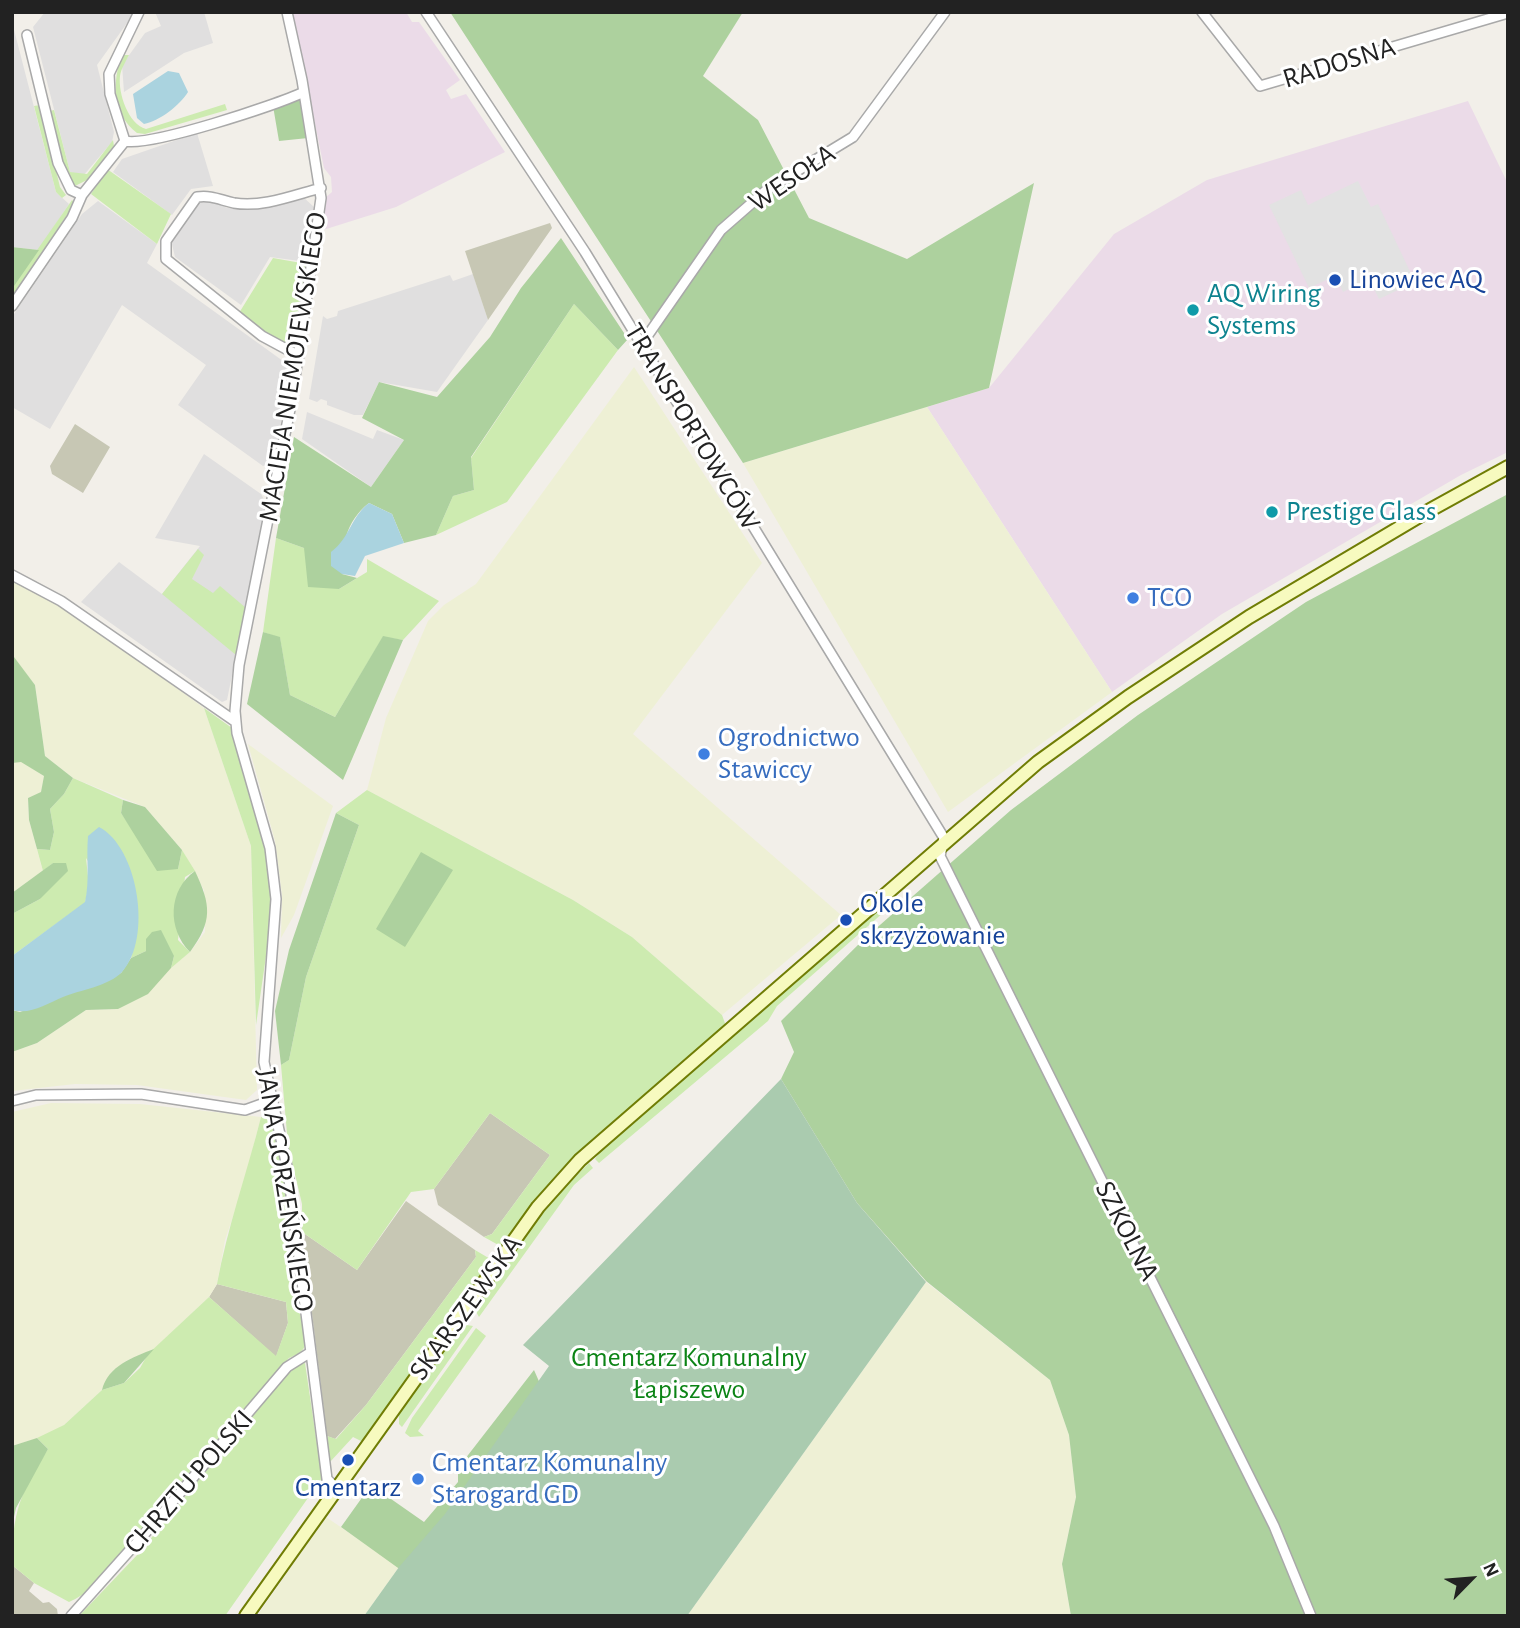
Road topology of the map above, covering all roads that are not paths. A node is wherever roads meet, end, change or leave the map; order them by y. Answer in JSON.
{"nodes":[{"id":1,"x":139,"y":12,"type":"edge"},
{"id":2,"x":287,"y":12,"type":"edge"},
{"id":3,"x":426,"y":12,"type":"edge"},
{"id":4,"x":945,"y":12,"type":"edge"},
{"id":5,"x":1202,"y":12,"type":"edge"},
{"id":6,"x":1508,"y":13,"type":"edge"},
{"id":7,"x":27,"y":35,"type":"dead end"},
{"id":8,"x":304,"y":92,"type":"junction"},
{"id":9,"x":125,"y":141,"type":"junction"},
{"id":10,"x":321,"y":188,"type":"junction"},
{"id":11,"x":82,"y":195,"type":"junction"},
{"id":12,"x":12,"y":306,"type":"edge"},
{"id":13,"x":641,"y":345,"type":"junction"},
{"id":14,"x":299,"y":356,"type":"junction"},
{"id":15,"x":1508,"y":467,"type":"edge"},
{"id":16,"x":12,"y":575,"type":"edge"},
{"id":17,"x":236,"y":722,"type":"junction"},
{"id":18,"x":940,"y":848,"type":"junction"},
{"id":19,"x":12,"y":1101,"type":"edge"},
{"id":20,"x":270,"y":1101,"type":"junction"},
{"id":21,"x":311,"y":1352,"type":"junction"},
{"id":22,"x":338,"y":1489,"type":"junction"},
{"id":23,"x":71,"y":1616,"type":"edge"},
{"id":24,"x":246,"y":1616,"type":"edge"},
{"id":25,"x":1311,"y":1616,"type":"edge"}],
"edges":[{"from":1,"to":9,"type":"street"},
{"from":2,"to":8,"type":"street","name":"MACIEJA NIEMOJEWSKIEGO"},
{"from":3,"to":13,"type":"street","name":"TRANSPORTOWCÓW"},
{"from":4,"to":13,"type":"street","name":"WESOŁA"},
{"from":5,"to":6,"type":"street","name":"RADOSNA"},
{"from":7,"to":11,"type":"street"},
{"from":8,"to":9,"type":"street"},
{"from":8,"to":10,"type":"street","name":"MACIEJA NIEMOJEWSKIEGO"},
{"from":9,"to":11,"type":"street"},
{"from":10,"to":14,"type":"street","name":"MACIEJA NIEMOJEWSKIEGO"},
{"from":10,"to":14,"type":"street"},
{"from":11,"to":12,"type":"street"},
{"from":13,"to":18,"type":"street","name":"TRANSPORTOWCÓW"},
{"from":14,"to":17,"type":"street","name":"MACIEJA NIEMOJEWSKIEGO"},
{"from":15,"to":18,"type":"main road","name":"SKARSZEWSKA"},
{"from":16,"to":17,"type":"street"},
{"from":17,"to":20,"type":"street","name":"JANA GORZEŃSKIEGO"},
{"from":18,"to":22,"type":"main road","name":"SKARSZEWSKA"},
{"from":18,"to":25,"type":"street","name":"SZKOLNA"},
{"from":19,"to":20,"type":"street"},
{"from":20,"to":21,"type":"street","name":"JANA GORZEŃSKIEGO"},
{"from":21,"to":22,"type":"street","name":"JANA GORZEŃSKIEGO"},
{"from":21,"to":23,"type":"street","name":"CHRZTU POLSKI"},
{"from":22,"to":24,"type":"main road","name":"SKARSZEWSKA"}]}
